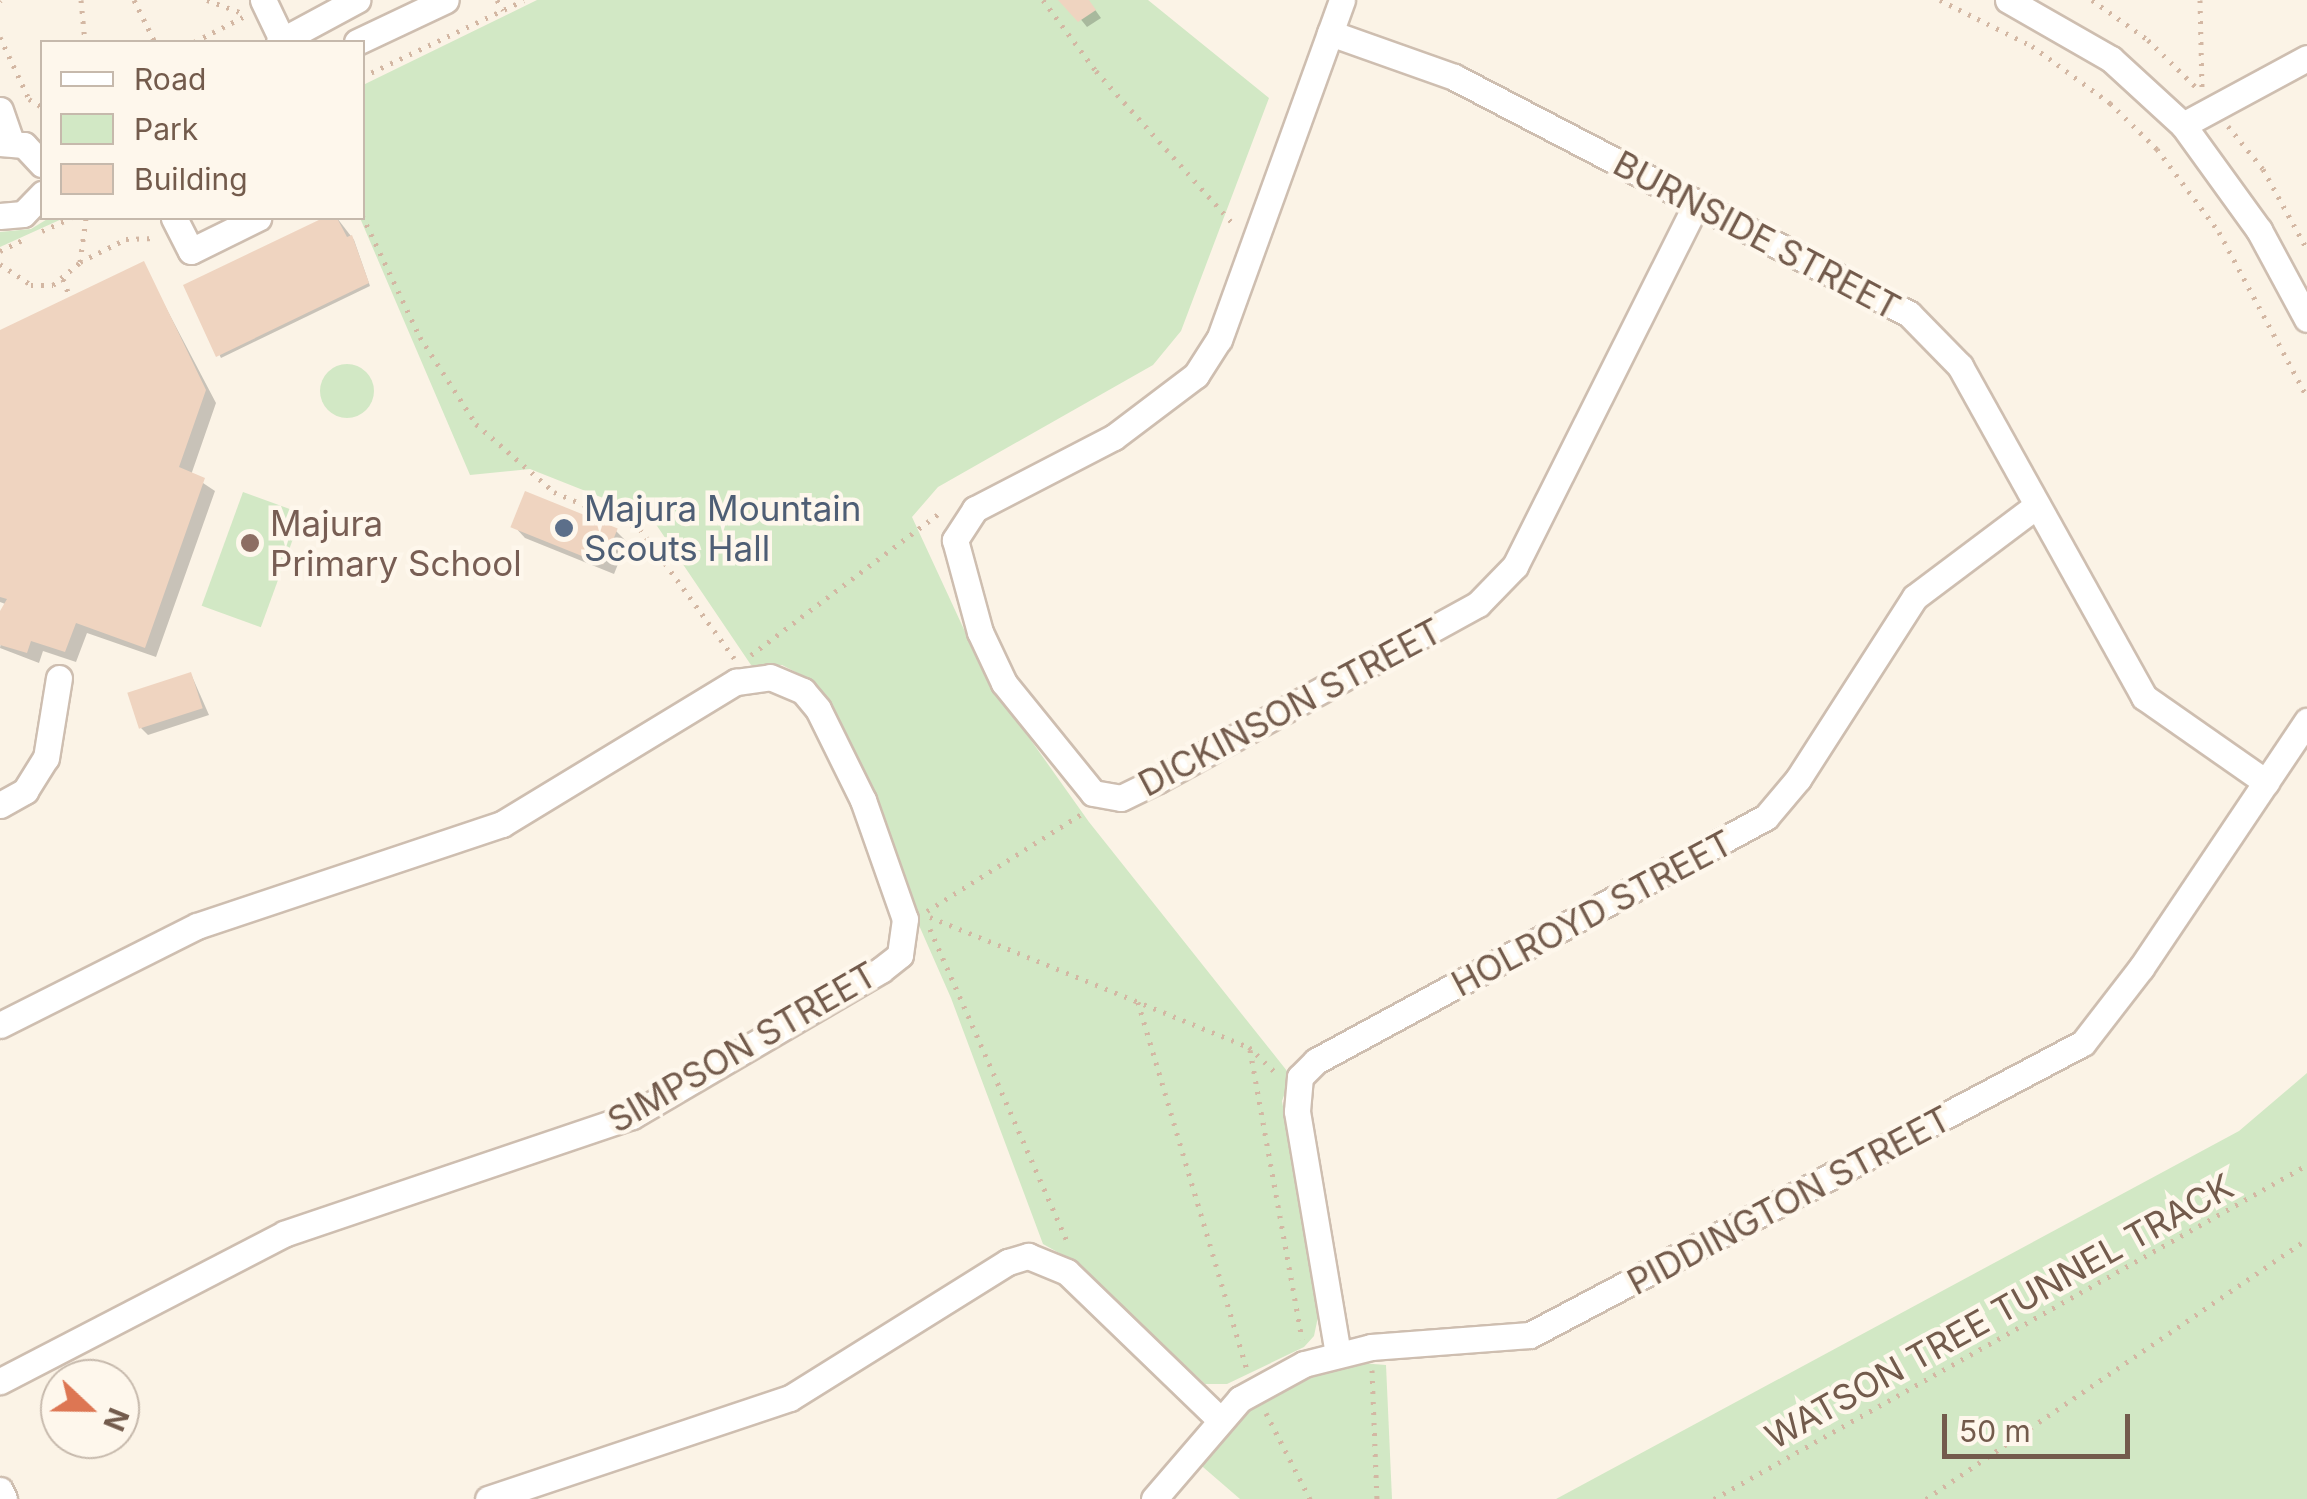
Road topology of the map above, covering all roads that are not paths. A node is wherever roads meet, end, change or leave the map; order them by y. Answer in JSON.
{"nodes":[{"id":1,"x":357,"y":0,"type":"edge"},
{"id":2,"x":446,"y":0,"type":"edge"},
{"id":3,"x":1342,"y":0,"type":"edge"},
{"id":4,"x":2008,"y":0,"type":"edge"},
{"id":5,"x":259,"y":7,"type":"edge"},
{"id":6,"x":1330,"y":33,"type":"junction"},
{"id":7,"x":280,"y":40,"type":"edge"},
{"id":8,"x":285,"y":40,"type":"edge"},
{"id":9,"x":361,"y":40,"type":"edge"},
{"id":10,"x":2307,"y":58,"type":"edge"},
{"id":11,"x":0,"y":110,"type":"edge"},
{"id":12,"x":2183,"y":125,"type":"junction"},
{"id":13,"x":25,"y":148,"type":"edge"},
{"id":14,"x":40,"y":196,"type":"edge"},
{"id":15,"x":1698,"y":202,"type":"junction"},
{"id":16,"x":0,"y":216,"type":"edge"},
{"id":17,"x":175,"y":220,"type":"edge"},
{"id":18,"x":254,"y":220,"type":"edge"},
{"id":19,"x":2307,"y":319,"type":"edge"},
{"id":20,"x":2036,"y":506,"type":"junction"},
{"id":21,"x":59,"y":678,"type":"dead end"},
{"id":22,"x":2307,"y":721,"type":"edge"},
{"id":23,"x":2266,"y":782,"type":"junction"},
{"id":24,"x":0,"y":805,"type":"edge"},
{"id":25,"x":0,"y":1025,"type":"edge"},
{"id":26,"x":1338,"y":1354,"type":"junction"},
{"id":27,"x":0,"y":1381,"type":"edge"},
{"id":28,"x":1219,"y":1419,"type":"junction"},
{"id":29,"x":0,"y":1490,"type":"edge"},
{"id":30,"x":4,"y":1499,"type":"edge"},
{"id":31,"x":488,"y":1499,"type":"edge"},
{"id":32,"x":1154,"y":1499,"type":"edge"}],
"edges":[{"from":1,"to":8,"type":"street"},
{"from":2,"to":9,"type":"street"},
{"from":3,"to":6,"type":"street"},
{"from":4,"to":12,"type":"street"},
{"from":5,"to":7,"type":"street"},
{"from":6,"to":15,"type":"street","name":"BURNSIDE STREET"},
{"from":6,"to":15,"type":"street","name":"DICKINSON STREET"},
{"from":10,"to":12,"type":"street"},
{"from":11,"to":13,"type":"street"},
{"from":12,"to":19,"type":"street"},
{"from":14,"to":16,"type":"street"},
{"from":15,"to":20,"type":"street","name":"BURNSIDE STREET"},
{"from":17,"to":18,"type":"street"},
{"from":20,"to":23,"type":"street","name":"BURNSIDE STREET"},
{"from":20,"to":26,"type":"street","name":"HOLROYD STREET"},
{"from":21,"to":24,"type":"street"},
{"from":22,"to":23,"type":"street","name":"PIDDINGTON STREET"},
{"from":23,"to":26,"type":"street","name":"PIDDINGTON STREET"},
{"from":25,"to":27,"type":"street","name":"SIMPSON STREET"},
{"from":26,"to":28,"type":"street","name":"PIDDINGTON STREET"},
{"from":28,"to":31,"type":"street"},
{"from":28,"to":32,"type":"street","name":"PIDDINGTON STREET"},
{"from":29,"to":30,"type":"street"}]}
